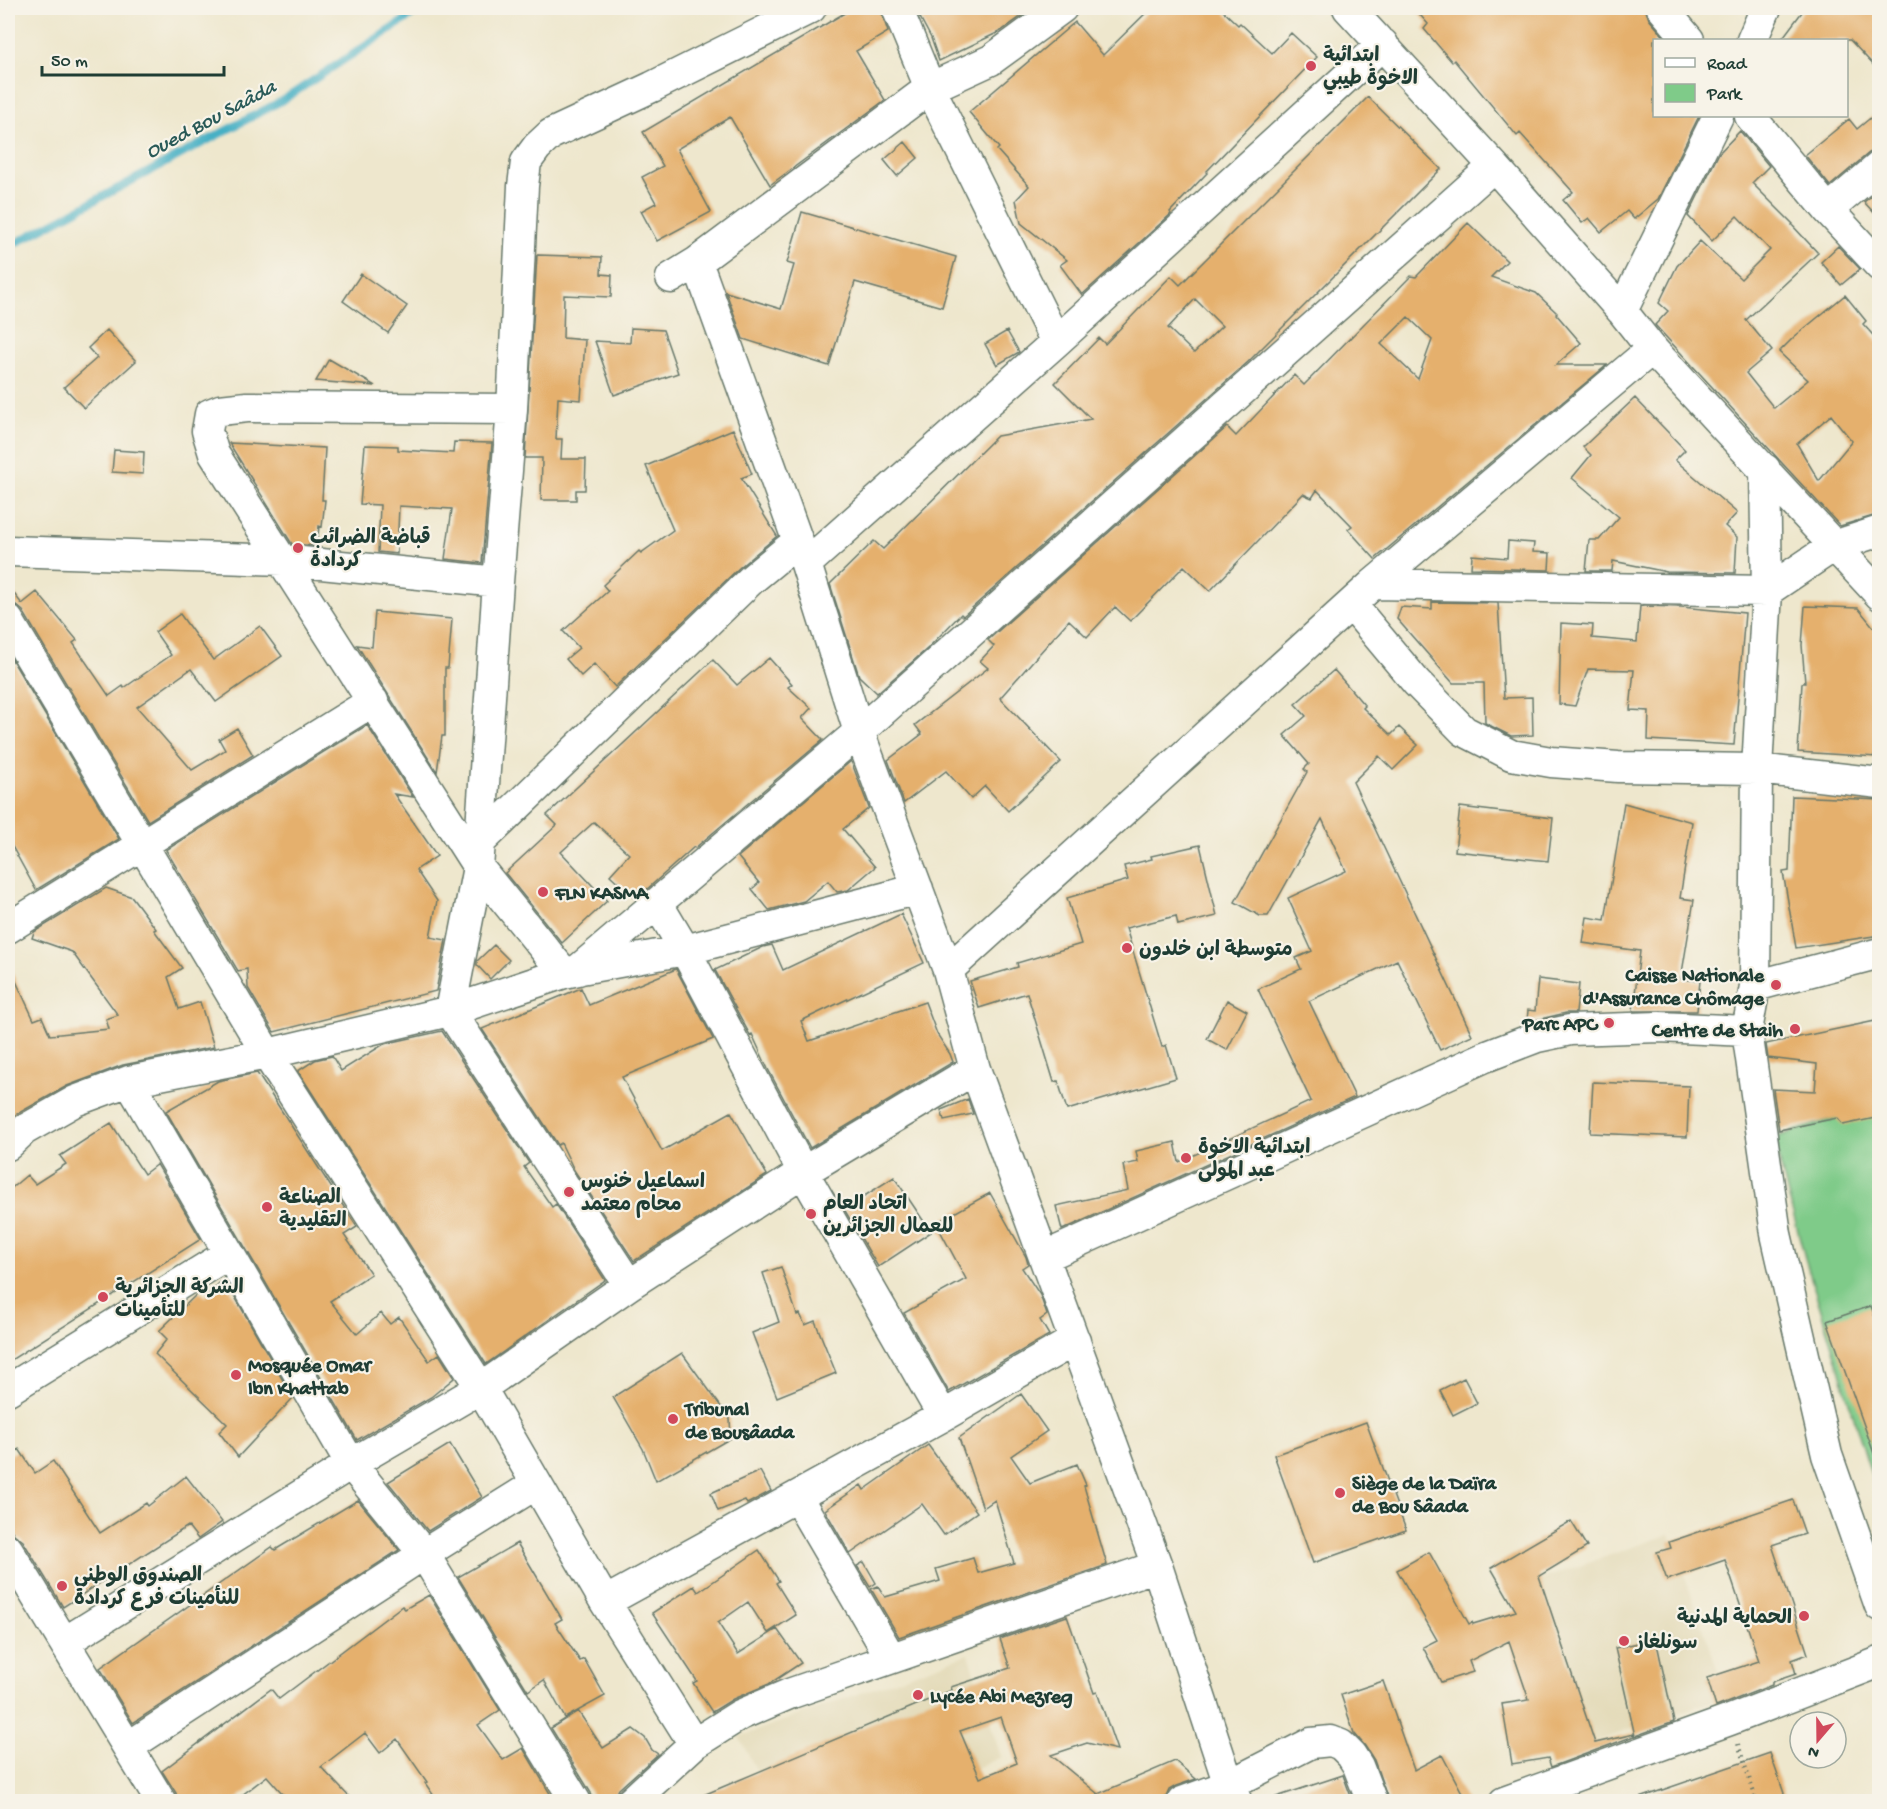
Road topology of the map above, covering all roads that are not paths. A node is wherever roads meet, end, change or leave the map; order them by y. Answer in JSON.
{"nodes":[{"id":1,"x":811,"y":8,"type":"edge"},
{"id":2,"x":897,"y":8,"type":"edge"},
{"id":3,"x":1062,"y":8,"type":"edge"},
{"id":4,"x":1348,"y":8,"type":"edge"},
{"id":5,"x":1662,"y":8,"type":"edge"},
{"id":6,"x":1766,"y":8,"type":"edge"},
{"id":7,"x":1688,"y":39,"type":"edge"},
{"id":8,"x":1752,"y":39,"type":"edge"},
{"id":9,"x":1383,"y":44,"type":"junction"},
{"id":10,"x":930,"y":88,"type":"junction"},
{"id":11,"x":1718,"y":117,"type":"edge"},
{"id":12,"x":1751,"y":117,"type":"edge"},
{"id":13,"x":1494,"y":166,"type":"junction"},
{"id":14,"x":1880,"y":166,"type":"edge"},
{"id":15,"x":1828,"y":210,"type":"junction"},
{"id":16,"x":697,"y":262,"type":"junction"},
{"id":17,"x":1880,"y":266,"type":"edge"},
{"id":18,"x":671,"y":278,"type":"dead end"},
{"id":19,"x":1622,"y":311,"type":"junction"},
{"id":20,"x":1056,"y":342,"type":"junction"},
{"id":21,"x":1652,"y":349,"type":"junction"},
{"id":22,"x":512,"y":409,"type":"junction"},
{"id":23,"x":1765,"y":469,"type":"junction"},
{"id":24,"x":1880,"y":531,"type":"edge"},
{"id":25,"x":1834,"y":546,"type":"junction"},
{"id":26,"x":8,"y":551,"type":"edge"},
{"id":27,"x":802,"y":552,"type":"junction"},
{"id":28,"x":282,"y":561,"type":"junction"},
{"id":29,"x":498,"y":582,"type":"junction"},
{"id":30,"x":1373,"y":584,"type":"junction"},
{"id":31,"x":1767,"y":591,"type":"junction"},
{"id":32,"x":1880,"y":595,"type":"edge"},
{"id":33,"x":1351,"y":604,"type":"junction"},
{"id":34,"x":8,"y":620,"type":"edge"},
{"id":35,"x":373,"y":700,"type":"junction"},
{"id":36,"x":859,"y":732,"type":"junction"},
{"id":37,"x":1757,"y":769,"type":"junction"},
{"id":38,"x":1880,"y":783,"type":"edge"},
{"id":39,"x":143,"y":844,"type":"junction"},
{"id":40,"x":479,"y":854,"type":"junction"},
{"id":41,"x":918,"y":889,"type":"junction"},
{"id":42,"x":657,"y":903,"type":"junction"},
{"id":43,"x":8,"y":928,"type":"edge"},
{"id":44,"x":685,"y":950,"type":"junction"},
{"id":45,"x":1880,"y":953,"type":"edge"},
{"id":46,"x":948,"y":970,"type":"junction"},
{"id":47,"x":571,"y":971,"type":"junction"},
{"id":48,"x":1755,"y":986,"type":"junction"},
{"id":49,"x":450,"y":1011,"type":"junction"},
{"id":50,"x":1747,"y":1031,"type":"junction"},
{"id":51,"x":267,"y":1054,"type":"junction"},
{"id":52,"x":975,"y":1069,"type":"junction"},
{"id":53,"x":129,"y":1081,"type":"junction"},
{"id":54,"x":8,"y":1144,"type":"edge"},
{"id":55,"x":803,"y":1172,"type":"junction"},
{"id":56,"x":228,"y":1254,"type":"junction"},
{"id":57,"x":1044,"y":1257,"type":"junction"},
{"id":58,"x":629,"y":1285,"type":"junction"},
{"id":59,"x":1075,"y":1340,"type":"junction"},
{"id":60,"x":481,"y":1388,"type":"junction"},
{"id":61,"x":8,"y":1390,"type":"edge"},
{"id":62,"x":943,"y":1416,"type":"junction"},
{"id":63,"x":351,"y":1464,"type":"junction"},
{"id":64,"x":536,"y":1484,"type":"junction"},
{"id":65,"x":797,"y":1497,"type":"junction"},
{"id":66,"x":8,"y":1550,"type":"edge"},
{"id":67,"x":424,"y":1554,"type":"junction"},
{"id":68,"x":1157,"y":1566,"type":"junction"},
{"id":69,"x":605,"y":1602,"type":"junction"},
{"id":70,"x":1880,"y":1606,"type":"edge"},
{"id":71,"x":65,"y":1642,"type":"junction"},
{"id":72,"x":891,"y":1658,"type":"junction"},
{"id":73,"x":1880,"y":1662,"type":"edge"},
{"id":74,"x":694,"y":1744,"type":"junction"},
{"id":75,"x":128,"y":1747,"type":"junction"},
{"id":76,"x":1233,"y":1793,"type":"edge"},
{"id":77,"x":161,"y":1802,"type":"edge"},
{"id":78,"x":576,"y":1802,"type":"edge"},
{"id":79,"x":631,"y":1802,"type":"edge"},
{"id":80,"x":1182,"y":1802,"type":"edge"},
{"id":81,"x":1372,"y":1802,"type":"edge"},
{"id":82,"x":1504,"y":1802,"type":"edge"}],
"edges":[{"from":1,"to":22,"type":"street"},
{"from":2,"to":10,"type":"street"},
{"from":3,"to":10,"type":"street"},
{"from":4,"to":9,"type":"street"},
{"from":5,"to":7,"type":"street"},
{"from":6,"to":8,"type":"street"},
{"from":9,"to":13,"type":"street"},
{"from":9,"to":20,"type":"street"},
{"from":10,"to":16,"type":"street"},
{"from":10,"to":20,"type":"street"},
{"from":11,"to":19,"type":"street"},
{"from":12,"to":15,"type":"street"},
{"from":13,"to":19,"type":"street"},
{"from":13,"to":36,"type":"street"},
{"from":14,"to":15,"type":"street"},
{"from":15,"to":17,"type":"street"},
{"from":16,"to":18,"type":"street"},
{"from":16,"to":27,"type":"street"},
{"from":19,"to":21,"type":"street"},
{"from":20,"to":27,"type":"street"},
{"from":21,"to":23,"type":"street"},
{"from":21,"to":30,"type":"street"},
{"from":22,"to":28,"type":"street"},
{"from":22,"to":29,"type":"street"},
{"from":23,"to":25,"type":"street"},
{"from":23,"to":31,"type":"street"},
{"from":24,"to":25,"type":"street"},
{"from":25,"to":31,"type":"street"},
{"from":25,"to":32,"type":"street"},
{"from":26,"to":28,"type":"street"},
{"from":27,"to":36,"type":"street"},
{"from":27,"to":40,"type":"street"},
{"from":28,"to":29,"type":"street"},
{"from":28,"to":35,"type":"street"},
{"from":29,"to":40,"type":"street"},
{"from":30,"to":31,"type":"street"},
{"from":30,"to":33,"type":"street"},
{"from":31,"to":37,"type":"street"},
{"from":33,"to":37,"type":"street"},
{"from":33,"to":46,"type":"street"},
{"from":34,"to":39,"type":"street"},
{"from":35,"to":39,"type":"street"},
{"from":35,"to":40,"type":"street"},
{"from":36,"to":41,"type":"street"},
{"from":36,"to":42,"type":"street"},
{"from":37,"to":38,"type":"street"},
{"from":37,"to":48,"type":"street"},
{"from":39,"to":43,"type":"street"},
{"from":39,"to":51,"type":"street"},
{"from":40,"to":47,"type":"street"},
{"from":40,"to":49,"type":"street"},
{"from":41,"to":44,"type":"street"},
{"from":41,"to":46,"type":"street"},
{"from":42,"to":44,"type":"street"},
{"from":42,"to":47,"type":"street"},
{"from":44,"to":47,"type":"street"},
{"from":44,"to":55,"type":"street"},
{"from":45,"to":48,"type":"street"},
{"from":46,"to":52,"type":"street"},
{"from":47,"to":49,"type":"street"},
{"from":48,"to":50,"type":"street"},
{"from":49,"to":51,"type":"street"},
{"from":49,"to":58,"type":"street"},
{"from":50,"to":57,"type":"street"},
{"from":50,"to":70,"type":"street"},
{"from":51,"to":53,"type":"street"},
{"from":51,"to":60,"type":"street"},
{"from":52,"to":55,"type":"street"},
{"from":52,"to":57,"type":"street"},
{"from":53,"to":54,"type":"street"},
{"from":53,"to":56,"type":"street"},
{"from":55,"to":58,"type":"street"},
{"from":55,"to":62,"type":"street"},
{"from":56,"to":61,"type":"street"},
{"from":56,"to":63,"type":"street"},
{"from":57,"to":59,"type":"street"},
{"from":58,"to":60,"type":"street"},
{"from":59,"to":62,"type":"street"},
{"from":59,"to":68,"type":"street"},
{"from":60,"to":63,"type":"street"},
{"from":60,"to":64,"type":"street"},
{"from":62,"to":65,"type":"street"},
{"from":63,"to":67,"type":"street"},
{"from":63,"to":71,"type":"street"},
{"from":64,"to":67,"type":"street"},
{"from":64,"to":69,"type":"street"},
{"from":65,"to":69,"type":"street"},
{"from":65,"to":72,"type":"street"},
{"from":66,"to":71,"type":"street"},
{"from":67,"to":75,"type":"street"},
{"from":67,"to":78,"type":"street"},
{"from":68,"to":72,"type":"street"},
{"from":68,"to":76,"type":"street"},
{"from":69,"to":74,"type":"street"},
{"from":71,"to":75,"type":"street"},
{"from":72,"to":74,"type":"street"},
{"from":73,"to":82,"type":"street"},
{"from":74,"to":79,"type":"street"},
{"from":75,"to":77,"type":"street"},
{"from":76,"to":80,"type":"street"},
{"from":76,"to":81,"type":"street"}]}
